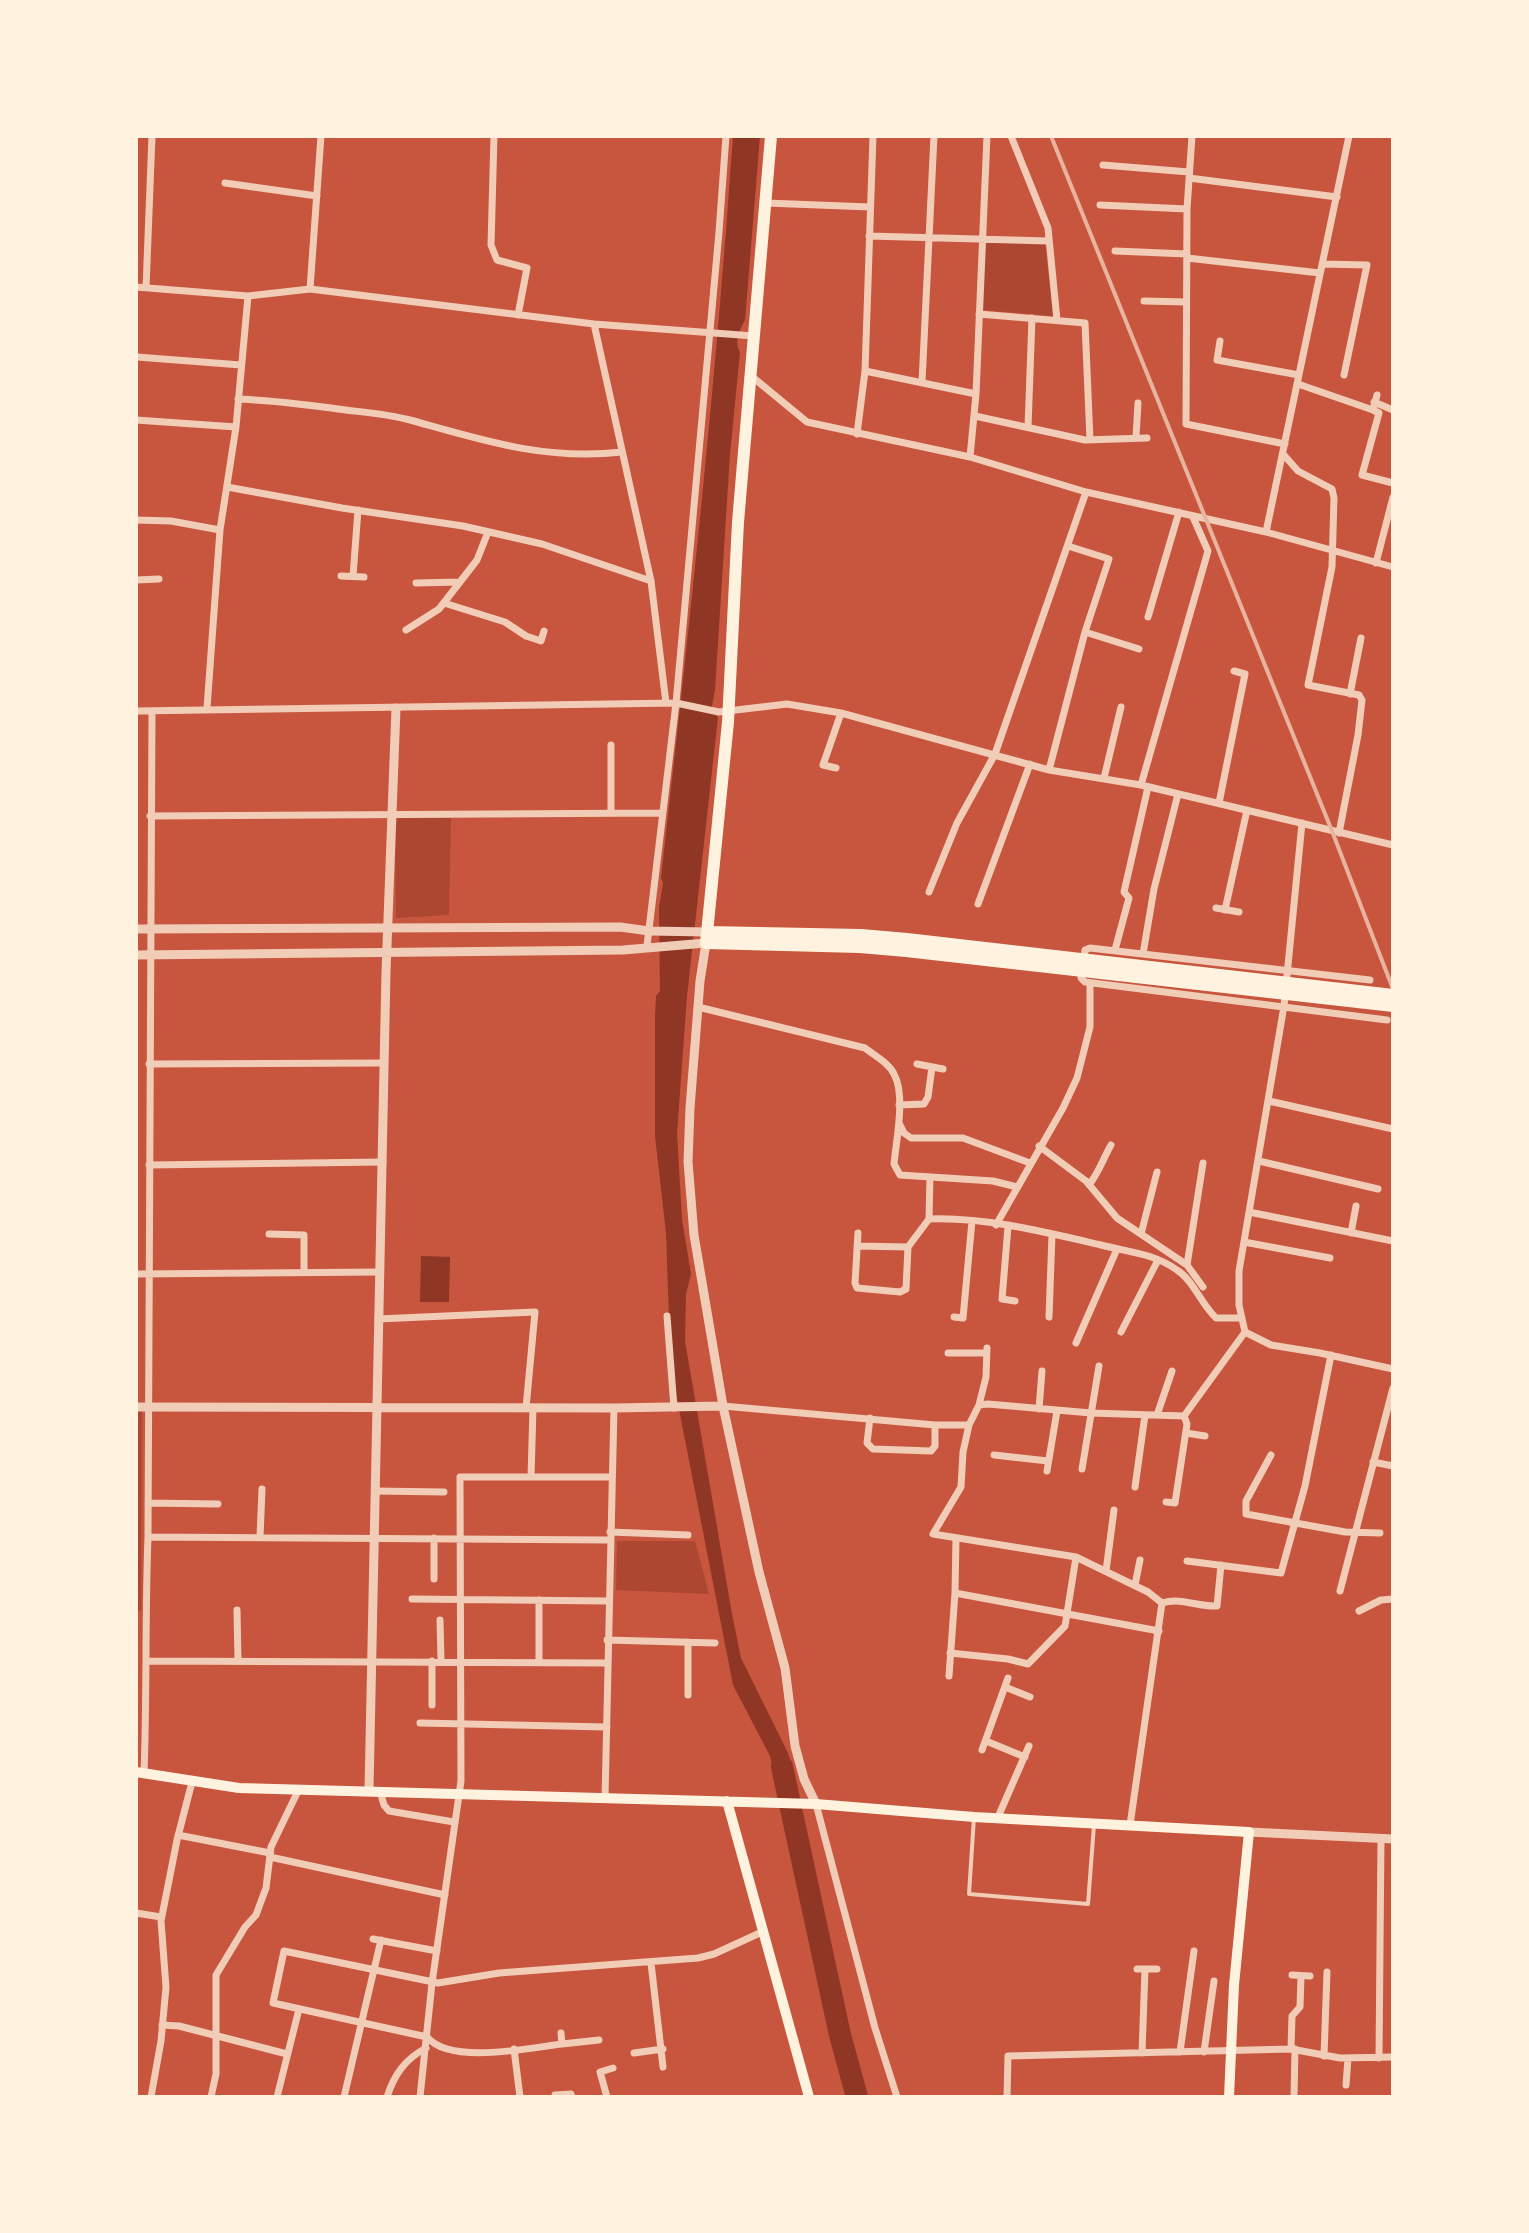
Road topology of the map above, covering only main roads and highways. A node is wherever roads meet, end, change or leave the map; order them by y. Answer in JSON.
{"nodes":[{"id":1,"x":771,"y":136,"type":"edge"},
{"id":2,"x":1221,"y":980,"type":"junction"},
{"id":3,"x":1393,"y":995,"type":"edge"},
{"id":4,"x":1393,"y":1006,"type":"edge"},
{"id":5,"x":140,"y":1772,"type":"edge"},
{"id":6,"x":727,"y":1801,"type":"junction"},
{"id":7,"x":809,"y":2097,"type":"edge"},
{"id":8,"x":1229,"y":2097,"type":"edge"}],
"edges":[{"from":1,"to":2,"type":"highway"},
{"from":2,"to":3,"type":"highway"},
{"from":2,"to":4,"type":"highway"},
{"from":5,"to":6,"type":"main road"},
{"from":6,"to":7,"type":"main road"},
{"from":6,"to":8,"type":"main road"}]}
